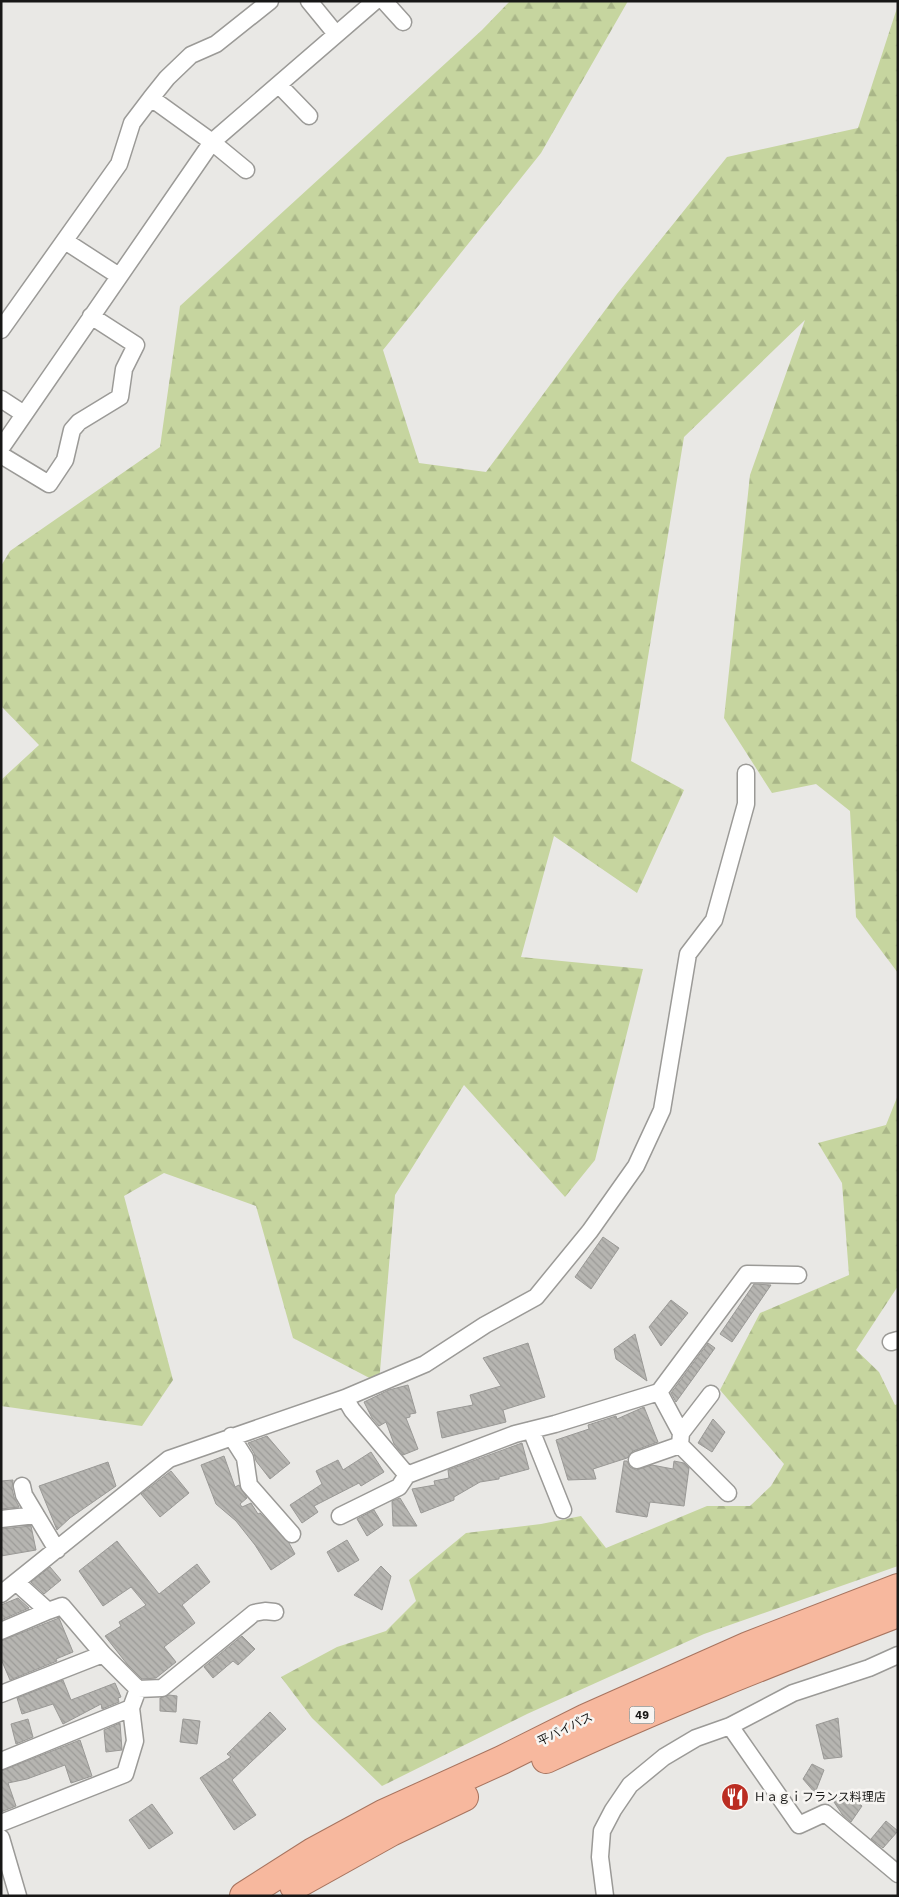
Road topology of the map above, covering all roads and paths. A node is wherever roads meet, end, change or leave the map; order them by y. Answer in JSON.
{"nodes":[{"id":1,"x":270,"y":1,"type":"edge"},
{"id":2,"x":309,"y":1,"type":"edge"},
{"id":3,"x":375,"y":1,"type":"edge"},
{"id":4,"x":384,"y":1,"type":"edge"},
{"id":5,"x":403,"y":22,"type":"dead end"},
{"id":6,"x":336,"y":34,"type":"junction"},
{"id":7,"x":279,"y":85,"type":"junction"},
{"id":8,"x":151,"y":98,"type":"junction"},
{"id":9,"x":309,"y":116,"type":"dead end"},
{"id":10,"x":212,"y":142,"type":"junction"},
{"id":11,"x":246,"y":170,"type":"dead end"},
{"id":12,"x":65,"y":241,"type":"junction"},
{"id":13,"x":119,"y":276,"type":"junction"},
{"id":14,"x":91,"y":316,"type":"junction"},
{"id":15,"x":1,"y":330,"type":"edge"},
{"id":16,"x":1,"y":399,"type":"edge"},
{"id":17,"x":24,"y":414,"type":"junction"},
{"id":18,"x":1,"y":448,"type":"edge"},
{"id":19,"x":1,"y":455,"type":"edge"},
{"id":20,"x":746,"y":773,"type":"dead end"},
{"id":21,"x":798,"y":1275,"type":"dead end"},
{"id":22,"x":659,"y":1392,"type":"junction"},
{"id":23,"x":711,"y":1394,"type":"dead end"},
{"id":24,"x":345,"y":1398,"type":"junction"},
{"id":25,"x":531,"y":1430,"type":"junction"},
{"id":26,"x":231,"y":1436,"type":"junction"},
{"id":27,"x":681,"y":1439,"type":"junction"},
{"id":28,"x":636,"y":1460,"type":"dead end"},
{"id":29,"x":408,"y":1475,"type":"junction"},
{"id":30,"x":22,"y":1486,"type":"dead end"},
{"id":31,"x":728,"y":1493,"type":"dead end"},
{"id":32,"x":563,"y":1510,"type":"dead end"},
{"id":33,"x":36,"y":1515,"type":"junction"},
{"id":34,"x":340,"y":1516,"type":"dead end"},
{"id":35,"x":1,"y":1518,"type":"edge"},
{"id":36,"x":292,"y":1534,"type":"dead end"},
{"id":37,"x":57,"y":1550,"type":"junction"},
{"id":38,"x":17,"y":1583,"type":"junction"},
{"id":39,"x":898,"y":1588,"type":"edge"},
{"id":40,"x":1,"y":1594,"type":"edge"},
{"id":41,"x":48,"y":1612,"type":"junction"},
{"id":42,"x":275,"y":1612,"type":"dead end"},
{"id":43,"x":898,"y":1613,"type":"edge"},
{"id":44,"x":1,"y":1631,"type":"edge"},
{"id":45,"x":103,"y":1654,"type":"junction"},
{"id":46,"x":898,"y":1655,"type":"edge"},
{"id":47,"x":138,"y":1689,"type":"junction"},
{"id":48,"x":1,"y":1694,"type":"edge"},
{"id":49,"x":131,"y":1708,"type":"junction"},
{"id":50,"x":730,"y":1726,"type":"junction"},
{"id":51,"x":1,"y":1761,"type":"edge"},
{"id":52,"x":1,"y":1823,"type":"edge"},
{"id":53,"x":1,"y":1838,"type":"edge"},
{"id":54,"x":898,"y":1874,"type":"edge"},
{"id":55,"x":18,"y":1896,"type":"edge"},
{"id":56,"x":244,"y":1896,"type":"edge"},
{"id":57,"x":277,"y":1896,"type":"edge"},
{"id":58,"x":605,"y":1896,"type":"edge"}],
"edges":[{"from":1,"to":8,"type":"street"},
{"from":2,"to":6,"type":"street"},
{"from":3,"to":6,"type":"street"},
{"from":4,"to":5,"type":"street"},
{"from":6,"to":7,"type":"street"},
{"from":7,"to":9,"type":"street"},
{"from":7,"to":10,"type":"street"},
{"from":8,"to":10,"type":"street"},
{"from":8,"to":12,"type":"street"},
{"from":10,"to":11,"type":"street"},
{"from":10,"to":13,"type":"street"},
{"from":12,"to":13,"type":"street"},
{"from":12,"to":15,"type":"street"},
{"from":13,"to":14,"type":"street"},
{"from":14,"to":17,"type":"street"},
{"from":14,"to":19,"type":"street"},
{"from":16,"to":17,"type":"street"},
{"from":17,"to":18,"type":"street"},
{"from":20,"to":24,"type":"street"},
{"from":21,"to":22,"type":"street"},
{"from":22,"to":25,"type":"street"},
{"from":22,"to":27,"type":"street"},
{"from":23,"to":27,"type":"street"},
{"from":24,"to":26,"type":"street"},
{"from":24,"to":29,"type":"street"},
{"from":25,"to":29,"type":"street"},
{"from":25,"to":32,"type":"street"},
{"from":26,"to":36,"type":"street"},
{"from":26,"to":37,"type":"street"},
{"from":27,"to":28,"type":"street"},
{"from":27,"to":31,"type":"street"},
{"from":29,"to":34,"type":"street"},
{"from":30,"to":33,"type":"street"},
{"from":33,"to":35,"type":"street"},
{"from":33,"to":37,"type":"street"},
{"from":37,"to":38,"type":"street"},
{"from":38,"to":40,"type":"street"},
{"from":38,"to":41,"type":"street"},
{"from":39,"to":56,"type":"highway","name":"平バイパス","number":"49"},
{"from":41,"to":44,"type":"street"},
{"from":41,"to":45,"type":"street"},
{"from":42,"to":47,"type":"street"},
{"from":43,"to":57,"type":"highway","name":"平バイパス","number":"49"},
{"from":45,"to":47,"type":"street"},
{"from":45,"to":48,"type":"street"},
{"from":46,"to":50,"type":"street"},
{"from":47,"to":49,"type":"street"},
{"from":49,"to":51,"type":"street"},
{"from":49,"to":52,"type":"street"},
{"from":50,"to":54,"type":"street"},
{"from":50,"to":58,"type":"street"},
{"from":53,"to":55,"type":"street"}]}
